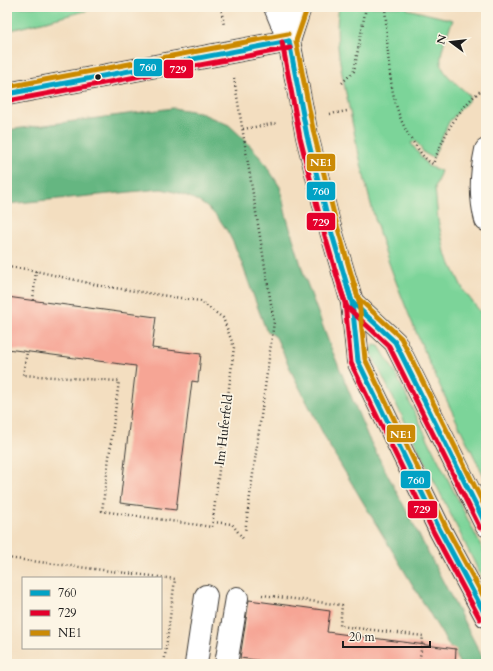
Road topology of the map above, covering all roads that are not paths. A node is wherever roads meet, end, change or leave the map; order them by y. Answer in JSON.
{"nodes":[{"id":1,"x":275,"y":7,"type":"edge"},
{"id":2,"x":300,"y":7,"type":"edge"},
{"id":3,"x":289,"y":41,"type":"junction"},
{"id":4,"x":7,"y":94,"type":"edge"},
{"id":5,"x":486,"y":150,"type":"edge"},
{"id":6,"x":486,"y":220,"type":"edge"},
{"id":7,"x":352,"y":302,"type":"junction"},
{"id":8,"x":486,"y":525,"type":"edge"},
{"id":9,"x":206,"y":596,"type":"dead end"},
{"id":10,"x":237,"y":598,"type":"dead end"},
{"id":11,"x":486,"y":616,"type":"edge"},
{"id":12,"x":196,"y":664,"type":"edge"},
{"id":13,"x":226,"y":664,"type":"edge"}],
"edges":[{"from":1,"to":3,"type":"main road"},
{"from":2,"to":3,"type":"main road"},
{"from":3,"to":4,"type":"main road"},
{"from":3,"to":7,"type":"main road"},
{"from":5,"to":6,"type":"main road"},
{"from":7,"to":8,"type":"main road"},
{"from":7,"to":11,"type":"main road"},
{"from":9,"to":12,"type":"main road"},
{"from":10,"to":13,"type":"main road"}]}
